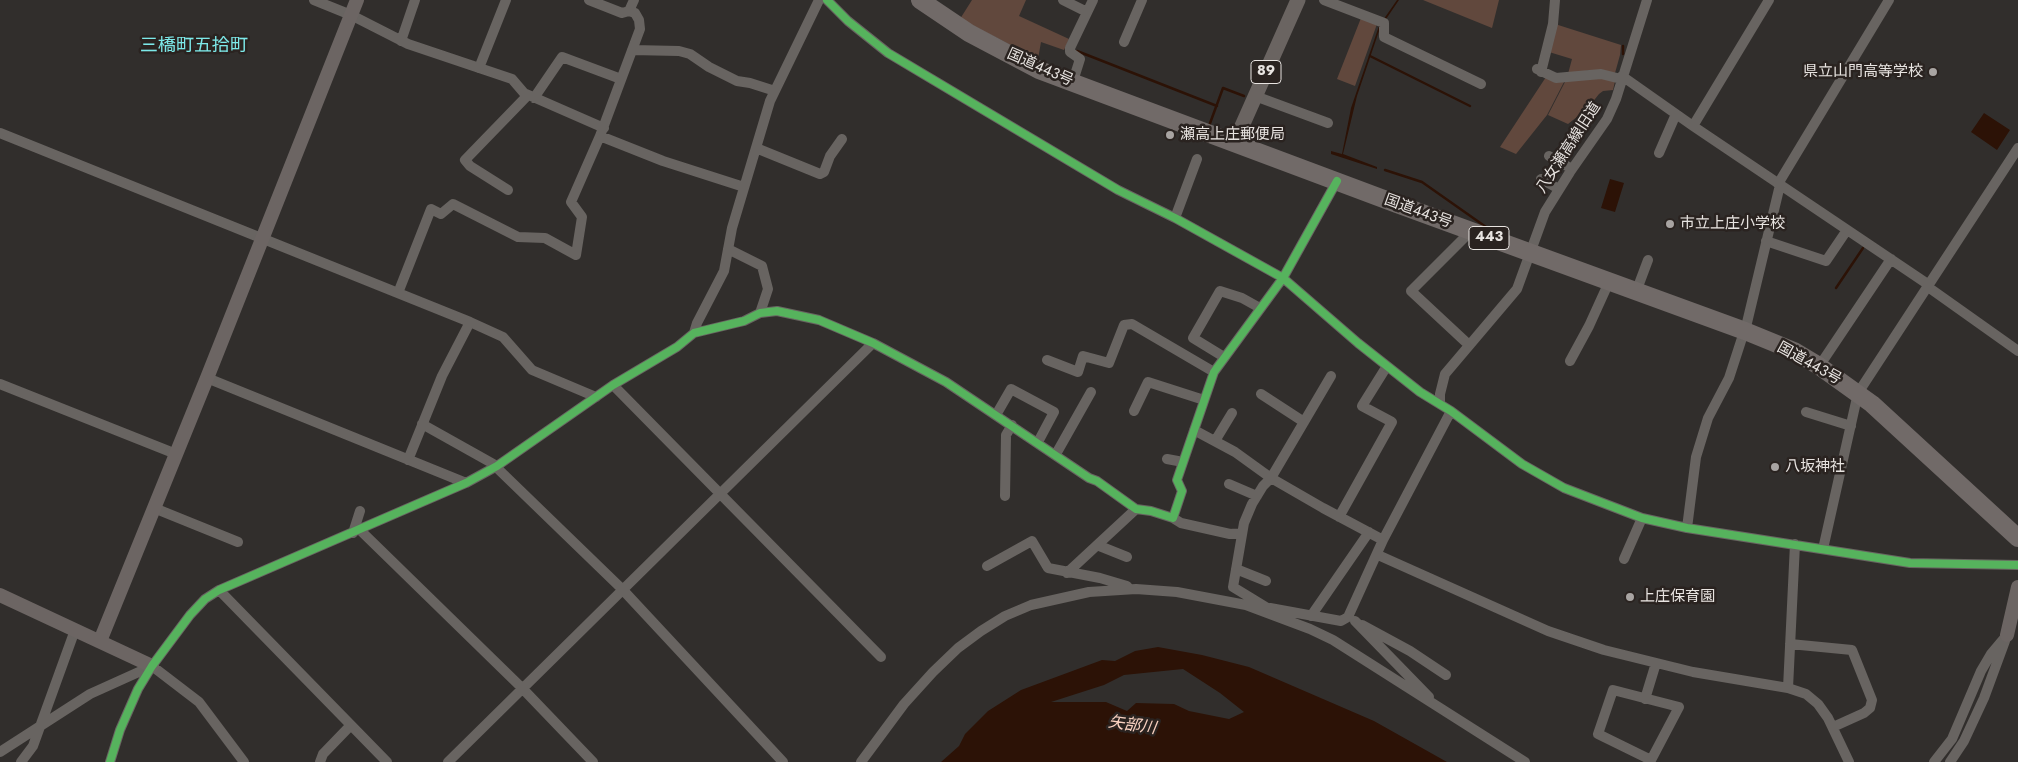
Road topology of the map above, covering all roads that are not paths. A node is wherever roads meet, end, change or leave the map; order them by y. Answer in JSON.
{"nodes":[{"id":1,"x":314,"y":0,"type":"edge"},
{"id":2,"x":357,"y":0,"type":"edge"},
{"id":3,"x":415,"y":0,"type":"edge"},
{"id":4,"x":506,"y":0,"type":"edge"},
{"id":5,"x":589,"y":0,"type":"edge"},
{"id":6,"x":634,"y":0,"type":"edge"},
{"id":7,"x":819,"y":0,"type":"edge"},
{"id":8,"x":827,"y":0,"type":"edge"},
{"id":9,"x":920,"y":0,"type":"edge"},
{"id":10,"x":1063,"y":0,"type":"edge"},
{"id":11,"x":1092,"y":0,"type":"edge"},
{"id":12,"x":1142,"y":0,"type":"edge"},
{"id":13,"x":1298,"y":0,"type":"edge"},
{"id":14,"x":1324,"y":0,"type":"edge"},
{"id":15,"x":1555,"y":0,"type":"edge"},
{"id":16,"x":1647,"y":0,"type":"edge"},
{"id":17,"x":1769,"y":0,"type":"edge"},
{"id":18,"x":1890,"y":0,"type":"edge"},
{"id":19,"x":629,"y":11,"type":"junction"},
{"id":20,"x":1087,"y":12,"type":"junction"},
{"id":21,"x":351,"y":15,"type":"junction"},
{"id":22,"x":402,"y":41,"type":"junction"},
{"id":23,"x":1124,"y":42,"type":"dead end"},
{"id":24,"x":632,"y":50,"type":"junction"},
{"id":25,"x":479,"y":68,"type":"junction"},
{"id":26,"x":1074,"y":78,"type":"dead end"},
{"id":27,"x":1622,"y":78,"type":"junction"},
{"id":28,"x":621,"y":79,"type":"junction"},
{"id":29,"x":1481,"y":84,"type":"dead end"},
{"id":30,"x":775,"y":91,"type":"junction"},
{"id":31,"x":531,"y":96,"type":"junction"},
{"id":32,"x":1255,"y":96,"type":"junction"},
{"id":33,"x":1676,"y":114,"type":"junction"},
{"id":34,"x":1328,"y":123,"type":"dead end"},
{"id":35,"x":1693,"y":126,"type":"junction"},
{"id":36,"x":602,"y":132,"type":"junction"},
{"id":37,"x":0,"y":133,"type":"edge"},
{"id":38,"x":842,"y":139,"type":"dead end"},
{"id":39,"x":1234,"y":144,"type":"junction"},
{"id":40,"x":756,"y":148,"type":"junction"},
{"id":41,"x":2018,"y":148,"type":"edge"},
{"id":42,"x":1659,"y":153,"type":"dead end"},
{"id":43,"x":1549,"y":156,"type":"dead end"},
{"id":44,"x":1198,"y":159,"type":"dead end"},
{"id":45,"x":1572,"y":169,"type":"junction"},
{"id":46,"x":1541,"y":179,"type":"dead end"},
{"id":47,"x":1337,"y":181,"type":"junction"},
{"id":48,"x":1779,"y":184,"type":"junction"},
{"id":49,"x":744,"y":187,"type":"junction"},
{"id":50,"x":1559,"y":189,"type":"junction"},
{"id":51,"x":508,"y":190,"type":"dead end"},
{"id":52,"x":1175,"y":218,"type":"junction"},
{"id":53,"x":1847,"y":230,"type":"junction"},
{"id":54,"x":1471,"y":231,"type":"junction"},
{"id":55,"x":262,"y":238,"type":"junction"},
{"id":56,"x":1766,"y":241,"type":"junction"},
{"id":57,"x":728,"y":249,"type":"junction"},
{"id":58,"x":1531,"y":254,"type":"junction"},
{"id":59,"x":1891,"y":259,"type":"junction"},
{"id":60,"x":1648,"y":260,"type":"dead end"},
{"id":61,"x":1283,"y":278,"type":"junction"},
{"id":62,"x":1609,"y":282,"type":"junction"},
{"id":63,"x":1928,"y":286,"type":"junction"},
{"id":64,"x":1636,"y":292,"type":"junction"},
{"id":65,"x":398,"y":293,"type":"junction"},
{"id":66,"x":1260,"y":308,"type":"junction"},
{"id":67,"x":760,"y":313,"type":"junction"},
{"id":68,"x":470,"y":322,"type":"junction"},
{"id":69,"x":694,"y":333,"type":"junction"},
{"id":70,"x":1743,"y":335,"type":"junction"},
{"id":71,"x":873,"y":343,"type":"junction"},
{"id":72,"x":1469,"y":345,"type":"junction"},
{"id":73,"x":2018,"y":350,"type":"edge"},
{"id":74,"x":1224,"y":357,"type":"junction"},
{"id":75,"x":1047,"y":360,"type":"dead end"},
{"id":76,"x":1570,"y":361,"type":"dead end"},
{"id":77,"x":1822,"y":362,"type":"dead end"},
{"id":78,"x":1387,"y":366,"type":"junction"},
{"id":79,"x":1214,"y":372,"type":"junction"},
{"id":80,"x":1331,"y":376,"type":"dead end"},
{"id":81,"x":207,"y":378,"type":"junction"},
{"id":82,"x":0,"y":384,"type":"edge"},
{"id":83,"x":613,"y":385,"type":"junction"},
{"id":84,"x":1091,"y":392,"type":"dead end"},
{"id":85,"x":1858,"y":393,"type":"junction"},
{"id":86,"x":1261,"y":394,"type":"dead end"},
{"id":87,"x":596,"y":397,"type":"junction"},
{"id":88,"x":1204,"y":400,"type":"junction"},
{"id":89,"x":1440,"y":403,"type":"junction"},
{"id":90,"x":1134,"y":411,"type":"dead end"},
{"id":91,"x":1451,"y":411,"type":"junction"},
{"id":92,"x":1806,"y":412,"type":"dead end"},
{"id":93,"x":1232,"y":413,"type":"dead end"},
{"id":94,"x":996,"y":415,"type":"junction"},
{"id":95,"x":1304,"y":422,"type":"junction"},
{"id":96,"x":422,"y":424,"type":"junction"},
{"id":97,"x":1012,"y":425,"type":"junction"},
{"id":98,"x":1851,"y":426,"type":"junction"},
{"id":99,"x":1194,"y":430,"type":"junction"},
{"id":100,"x":1215,"y":441,"type":"junction"},
{"id":101,"x":1038,"y":442,"type":"junction"},
{"id":102,"x":176,"y":454,"type":"junction"},
{"id":103,"x":1056,"y":454,"type":"junction"},
{"id":104,"x":1167,"y":459,"type":"dead end"},
{"id":105,"x":408,"y":460,"type":"junction"},
{"id":106,"x":1183,"y":462,"type":"junction"},
{"id":107,"x":496,"y":466,"type":"junction"},
{"id":108,"x":1271,"y":478,"type":"junction"},
{"id":109,"x":466,"y":483,"type":"junction"},
{"id":110,"x":1229,"y":484,"type":"dead end"},
{"id":111,"x":721,"y":494,"type":"junction"},
{"id":112,"x":1005,"y":496,"type":"dead end"},
{"id":113,"x":1257,"y":496,"type":"junction"},
{"id":114,"x":154,"y":508,"type":"junction"},
{"id":115,"x":1136,"y":509,"type":"junction"},
{"id":116,"x":360,"y":511,"type":"dead end"},
{"id":117,"x":1339,"y":517,"type":"junction"},
{"id":118,"x":1173,"y":518,"type":"junction"},
{"id":119,"x":1642,"y":518,"type":"junction"},
{"id":120,"x":1687,"y":528,"type":"junction"},
{"id":121,"x":356,"y":531,"type":"junction"},
{"id":122,"x":1369,"y":532,"type":"junction"},
{"id":123,"x":1242,"y":533,"type":"junction"},
{"id":124,"x":2018,"y":538,"type":"edge"},
{"id":125,"x":1383,"y":540,"type":"junction"},
{"id":126,"x":238,"y":542,"type":"dead end"},
{"id":127,"x":1795,"y":544,"type":"junction"},
{"id":128,"x":1097,"y":545,"type":"junction"},
{"id":129,"x":1823,"y":549,"type":"junction"},
{"id":130,"x":1378,"y":555,"type":"junction"},
{"id":131,"x":1127,"y":557,"type":"dead end"},
{"id":132,"x":1624,"y":559,"type":"dead end"},
{"id":133,"x":2018,"y":565,"type":"edge"},
{"id":134,"x":987,"y":566,"type":"dead end"},
{"id":135,"x":1236,"y":569,"type":"junction"},
{"id":136,"x":1068,"y":572,"type":"junction"},
{"id":137,"x":1266,"y":581,"type":"dead end"},
{"id":138,"x":2018,"y":587,"type":"edge"},
{"id":139,"x":1136,"y":588,"type":"junction"},
{"id":140,"x":622,"y":589,"type":"junction"},
{"id":141,"x":218,"y":590,"type":"junction"},
{"id":142,"x":0,"y":595,"type":"edge"},
{"id":143,"x":1269,"y":610,"type":"junction"},
{"id":144,"x":1311,"y":616,"type":"junction"},
{"id":145,"x":1351,"y":619,"type":"junction"},
{"id":146,"x":75,"y":630,"type":"junction"},
{"id":147,"x":2007,"y":635,"type":"junction"},
{"id":148,"x":100,"y":641,"type":"junction"},
{"id":149,"x":1790,"y":644,"type":"junction"},
{"id":150,"x":881,"y":657,"type":"dead end"},
{"id":151,"x":1656,"y":663,"type":"junction"},
{"id":152,"x":152,"y":666,"type":"junction"},
{"id":153,"x":1446,"y":675,"type":"dead end"},
{"id":154,"x":522,"y":688,"type":"junction"},
{"id":155,"x":1788,"y":688,"type":"junction"},
{"id":156,"x":1645,"y":699,"type":"junction"},
{"id":157,"x":1436,"y":705,"type":"junction"},
{"id":158,"x":351,"y":725,"type":"junction"},
{"id":159,"x":40,"y":726,"type":"junction"},
{"id":160,"x":1832,"y":727,"type":"junction"},
{"id":161,"x":0,"y":752,"type":"edge"},
{"id":162,"x":1651,"y":761,"type":"edge"},
{"id":163,"x":22,"y":762,"type":"edge"},
{"id":164,"x":110,"y":762,"type":"edge"},
{"id":165,"x":244,"y":762,"type":"edge"},
{"id":166,"x":320,"y":762,"type":"edge"},
{"id":167,"x":388,"y":762,"type":"edge"},
{"id":168,"x":448,"y":762,"type":"edge"},
{"id":169,"x":593,"y":762,"type":"edge"},
{"id":170,"x":783,"y":762,"type":"edge"},
{"id":171,"x":861,"y":762,"type":"edge"},
{"id":172,"x":1525,"y":762,"type":"edge"},
{"id":173,"x":1849,"y":762,"type":"edge"},
{"id":174,"x":1934,"y":762,"type":"edge"},
{"id":175,"x":1950,"y":762,"type":"edge"}],
"edges":[{"from":1,"to":21,"type":"street"},
{"from":2,"to":21,"type":"street"},
{"from":3,"to":22,"type":"street"},
{"from":4,"to":25,"type":"street"},
{"from":5,"to":19,"type":"street"},
{"from":6,"to":19,"type":"street"},
{"from":7,"to":30,"type":"street"},
{"from":8,"to":52,"type":"street"},
{"from":9,"to":39,"type":"highway","name":"国道443号","number":"443"},
{"from":10,"to":20,"type":"street"},
{"from":11,"to":20,"type":"street"},
{"from":12,"to":23,"type":"street"},
{"from":13,"to":32,"type":"main road","number":"89"},
{"from":14,"to":29,"type":"street"},
{"from":15,"to":27,"type":"street"},
{"from":16,"to":27,"type":"street","name":"八女瀬高線旧道"},
{"from":17,"to":35,"type":"street"},
{"from":18,"to":48,"type":"street"},
{"from":19,"to":24,"type":"street"},
{"from":20,"to":26,"type":"street"},
{"from":21,"to":22,"type":"street"},
{"from":21,"to":55,"type":"street"},
{"from":22,"to":25,"type":"street"},
{"from":24,"to":28,"type":"street"},
{"from":24,"to":30,"type":"street"},
{"from":25,"to":31,"type":"street"},
{"from":27,"to":33,"type":"street"},
{"from":27,"to":45,"type":"street","name":"八女瀬高線旧道"},
{"from":28,"to":31,"type":"street"},
{"from":28,"to":36,"type":"street"},
{"from":30,"to":40,"type":"street"},
{"from":31,"to":36,"type":"street"},
{"from":31,"to":51,"type":"street"},
{"from":32,"to":34,"type":"street"},
{"from":32,"to":39,"type":"main road","number":"89"},
{"from":33,"to":35,"type":"street"},
{"from":33,"to":42,"type":"street"},
{"from":35,"to":48,"type":"street"},
{"from":36,"to":49,"type":"street"},
{"from":36,"to":65,"type":"street"},
{"from":37,"to":55,"type":"street"},
{"from":38,"to":40,"type":"street"},
{"from":39,"to":47,"type":"highway","name":"国道443号","number":"443"},
{"from":40,"to":49,"type":"street"},
{"from":41,"to":63,"type":"street"},
{"from":43,"to":45,"type":"street"},
{"from":44,"to":52,"type":"street"},
{"from":45,"to":50,"type":"street","name":"八女瀬高線旧道"},
{"from":46,"to":50,"type":"street"},
{"from":47,"to":54,"type":"highway","name":"国道443号","number":"443"},
{"from":47,"to":61,"type":"street"},
{"from":48,"to":53,"type":"street"},
{"from":48,"to":56,"type":"street"},
{"from":49,"to":57,"type":"street"},
{"from":50,"to":58,"type":"street","name":"八女瀬高線旧道"},
{"from":52,"to":61,"type":"street"},
{"from":53,"to":56,"type":"street"},
{"from":53,"to":59,"type":"street"},
{"from":54,"to":58,"type":"highway","name":"国道443号","number":"443"},
{"from":54,"to":72,"type":"street"},
{"from":55,"to":65,"type":"street"},
{"from":55,"to":81,"type":"street"},
{"from":56,"to":70,"type":"street"},
{"from":57,"to":67,"type":"street"},
{"from":57,"to":69,"type":"street"},
{"from":58,"to":62,"type":"highway","name":"国道443号","number":"443"},
{"from":58,"to":72,"type":"street","name":"八女瀬高線旧道"},
{"from":59,"to":63,"type":"street"},
{"from":59,"to":77,"type":"street"},
{"from":60,"to":64,"type":"street"},
{"from":61,"to":66,"type":"street"},
{"from":61,"to":78,"type":"street"},
{"from":62,"to":64,"type":"highway","name":"国道443号","number":"443"},
{"from":62,"to":76,"type":"street"},
{"from":63,"to":73,"type":"street"},
{"from":63,"to":85,"type":"street"},
{"from":64,"to":70,"type":"highway","name":"国道443号","number":"443"},
{"from":65,"to":68,"type":"street"},
{"from":66,"to":74,"type":"street"},
{"from":66,"to":74,"type":"street"},
{"from":67,"to":69,"type":"street"},
{"from":67,"to":71,"type":"street"},
{"from":68,"to":87,"type":"street"},
{"from":68,"to":96,"type":"street"},
{"from":69,"to":83,"type":"street"},
{"from":70,"to":85,"type":"highway","name":"国道443号","number":"443"},
{"from":70,"to":120,"type":"street"},
{"from":71,"to":94,"type":"street"},
{"from":71,"to":111,"type":"street"},
{"from":72,"to":89,"type":"street","name":"八女瀬高線旧道"},
{"from":74,"to":79,"type":"street"},
{"from":75,"to":79,"type":"street"},
{"from":78,"to":89,"type":"street"},
{"from":78,"to":117,"type":"street"},
{"from":79,"to":88,"type":"street"},
{"from":80,"to":95,"type":"street"},
{"from":81,"to":102,"type":"street"},
{"from":81,"to":105,"type":"street"},
{"from":82,"to":102,"type":"street"},
{"from":83,"to":87,"type":"street"},
{"from":83,"to":111,"type":"street"},
{"from":84,"to":103,"type":"street"},
{"from":85,"to":98,"type":"street"},
{"from":85,"to":124,"type":"highway","name":"国道443号","number":"443"},
{"from":86,"to":95,"type":"street"},
{"from":87,"to":107,"type":"street"},
{"from":88,"to":90,"type":"street"},
{"from":88,"to":99,"type":"street"},
{"from":89,"to":91,"type":"street"},
{"from":91,"to":119,"type":"street"},
{"from":91,"to":125,"type":"street"},
{"from":92,"to":98,"type":"street"},
{"from":93,"to":100,"type":"street"},
{"from":94,"to":97,"type":"street"},
{"from":94,"to":101,"type":"street"},
{"from":95,"to":108,"type":"street"},
{"from":96,"to":105,"type":"street"},
{"from":96,"to":107,"type":"street"},
{"from":97,"to":101,"type":"street"},
{"from":97,"to":112,"type":"street"},
{"from":98,"to":129,"type":"street"},
{"from":99,"to":100,"type":"street"},
{"from":99,"to":106,"type":"street"},
{"from":100,"to":108,"type":"street"},
{"from":101,"to":103,"type":"street"},
{"from":102,"to":114,"type":"street"},
{"from":103,"to":115,"type":"street"},
{"from":104,"to":106,"type":"street"},
{"from":105,"to":109,"type":"street"},
{"from":106,"to":118,"type":"street"},
{"from":107,"to":109,"type":"street"},
{"from":107,"to":140,"type":"street"},
{"from":108,"to":113,"type":"street"},
{"from":108,"to":117,"type":"street"},
{"from":109,"to":121,"type":"street"},
{"from":110,"to":113,"type":"street"},
{"from":111,"to":140,"type":"street"},
{"from":111,"to":150,"type":"street"},
{"from":113,"to":123,"type":"street"},
{"from":114,"to":126,"type":"street"},
{"from":114,"to":148,"type":"street"},
{"from":115,"to":118,"type":"street"},
{"from":115,"to":128,"type":"street"},
{"from":116,"to":121,"type":"street"},
{"from":117,"to":122,"type":"street"},
{"from":118,"to":123,"type":"street"},
{"from":119,"to":120,"type":"street"},
{"from":119,"to":132,"type":"street"},
{"from":120,"to":127,"type":"street"},
{"from":121,"to":141,"type":"street"},
{"from":121,"to":154,"type":"street"},
{"from":122,"to":125,"type":"street"},
{"from":122,"to":144,"type":"street"},
{"from":123,"to":135,"type":"street"},
{"from":125,"to":130,"type":"street"},
{"from":127,"to":129,"type":"street"},
{"from":127,"to":149,"type":"street"},
{"from":128,"to":131,"type":"street"},
{"from":128,"to":136,"type":"street"},
{"from":129,"to":133,"type":"street"},
{"from":130,"to":145,"type":"street"},
{"from":130,"to":151,"type":"street"},
{"from":134,"to":136,"type":"street"},
{"from":135,"to":137,"type":"street"},
{"from":135,"to":143,"type":"street"},
{"from":136,"to":139,"type":"street"},
{"from":138,"to":147,"type":"street"},
{"from":139,"to":143,"type":"street"},
{"from":139,"to":171,"type":"street"},
{"from":140,"to":154,"type":"street"},
{"from":140,"to":170,"type":"street"},
{"from":141,"to":152,"type":"street"},
{"from":141,"to":158,"type":"street"},
{"from":142,"to":146,"type":"street"},
{"from":143,"to":144,"type":"street"},
{"from":143,"to":157,"type":"street"},
{"from":144,"to":145,"type":"street"},
{"from":145,"to":153,"type":"street"},
{"from":145,"to":157,"type":"street"},
{"from":146,"to":148,"type":"street"},
{"from":146,"to":159,"type":"street"},
{"from":147,"to":174,"type":"street"},
{"from":147,"to":175,"type":"street"},
{"from":148,"to":152,"type":"street"},
{"from":149,"to":155,"type":"street"},
{"from":149,"to":160,"type":"street"},
{"from":151,"to":155,"type":"street"},
{"from":151,"to":156,"type":"street"},
{"from":152,"to":159,"type":"street"},
{"from":152,"to":164,"type":"street"},
{"from":152,"to":165,"type":"street"},
{"from":154,"to":168,"type":"street"},
{"from":154,"to":169,"type":"street"},
{"from":155,"to":160,"type":"street"},
{"from":156,"to":162,"type":"street"},
{"from":156,"to":162,"type":"street"},
{"from":157,"to":172,"type":"street"},
{"from":158,"to":166,"type":"street"},
{"from":158,"to":167,"type":"street"},
{"from":159,"to":161,"type":"street"},
{"from":159,"to":163,"type":"street"},
{"from":160,"to":173,"type":"street"}]}
